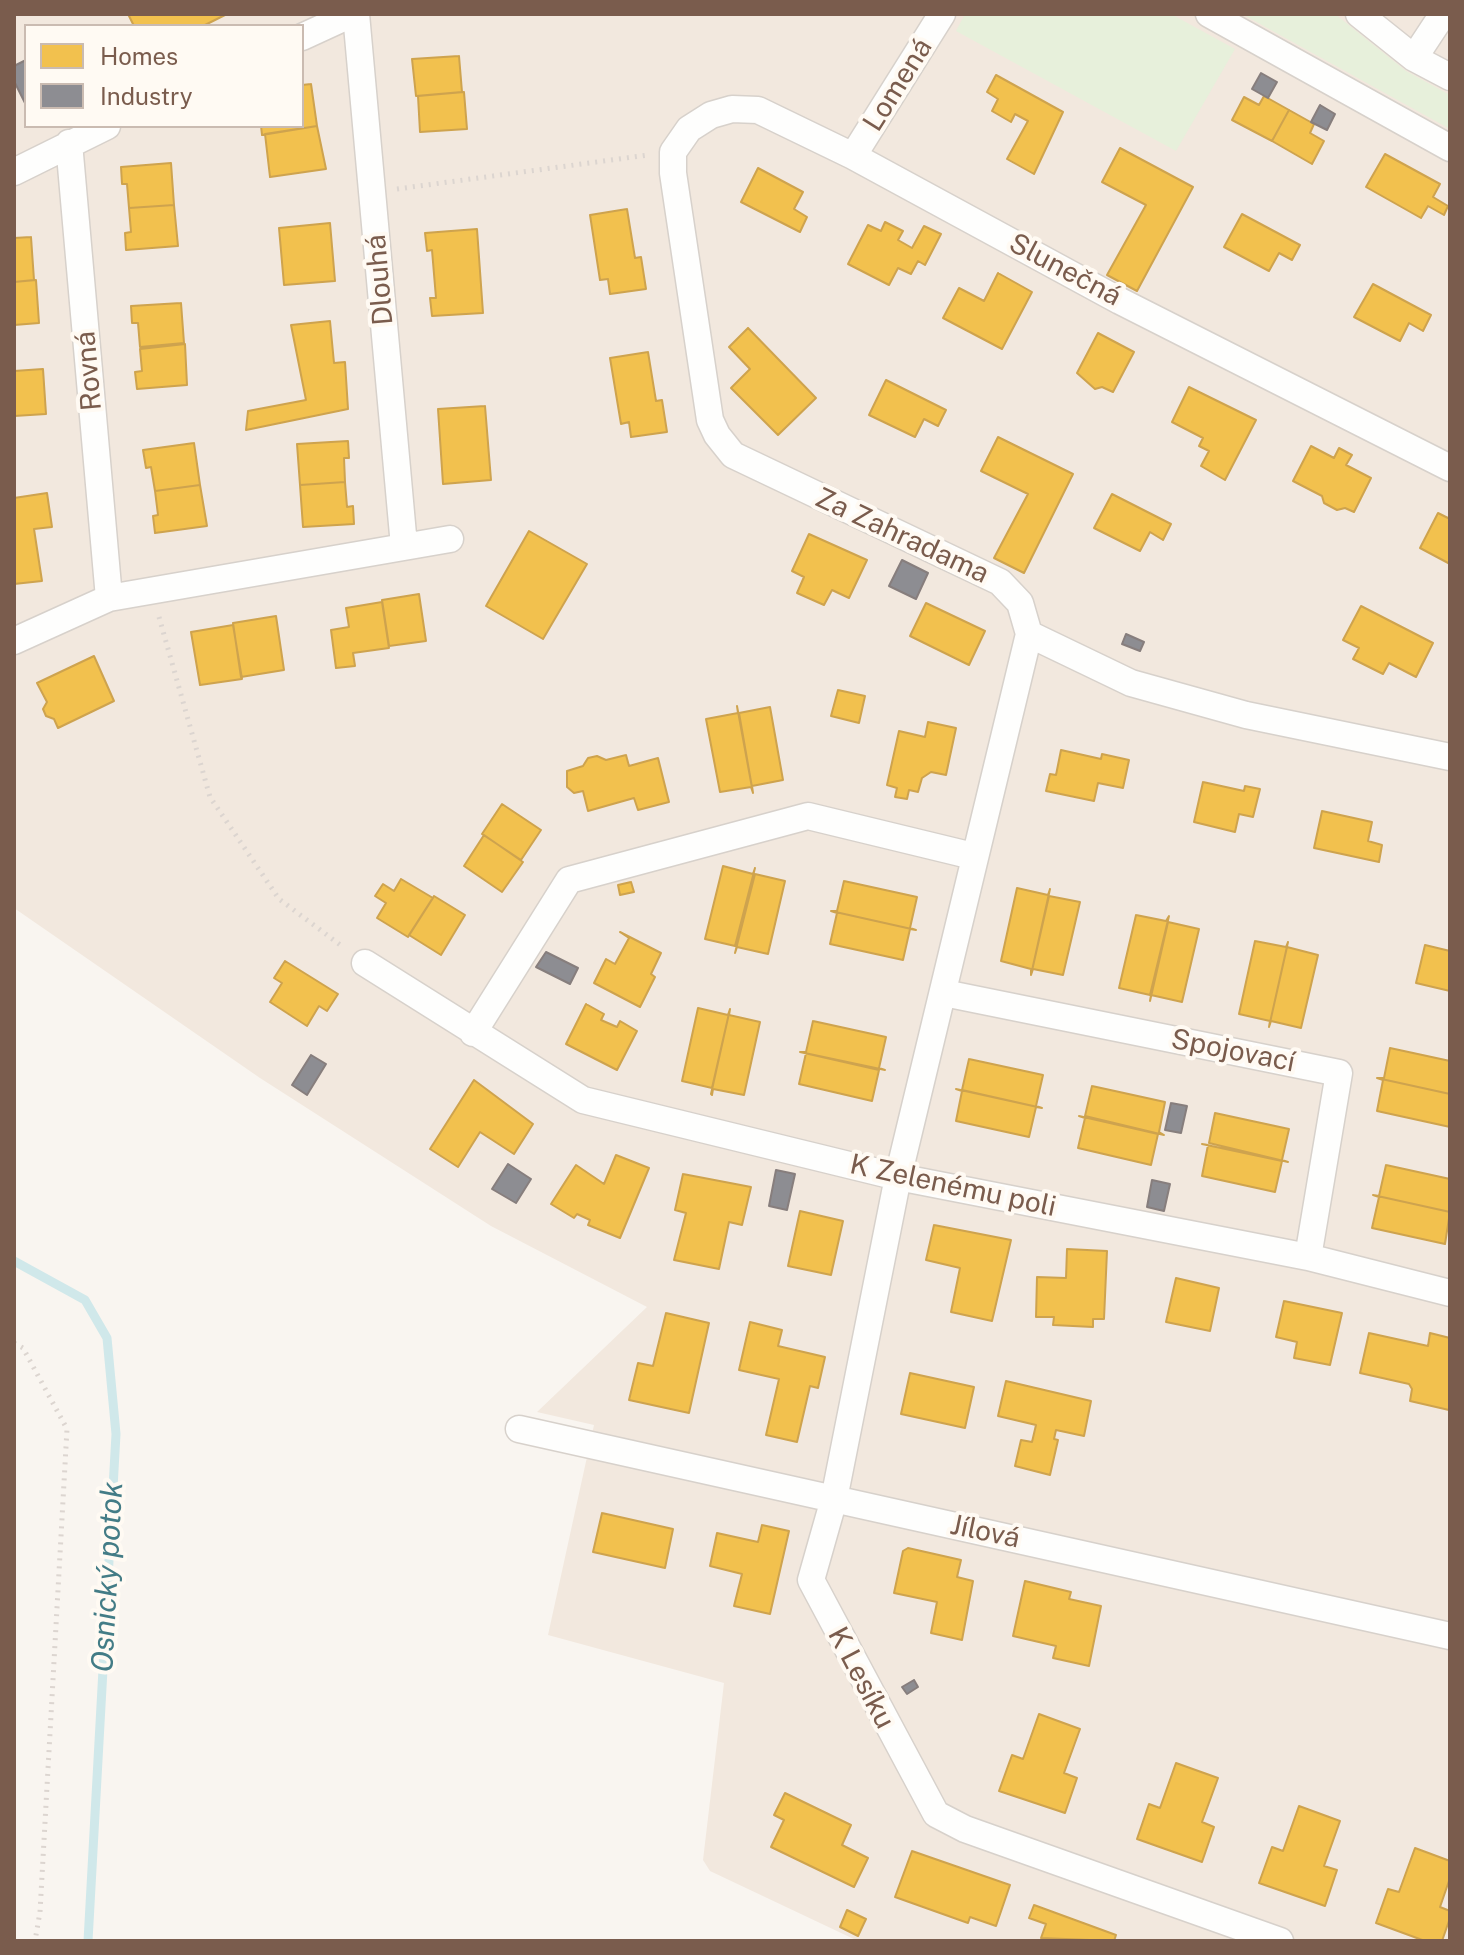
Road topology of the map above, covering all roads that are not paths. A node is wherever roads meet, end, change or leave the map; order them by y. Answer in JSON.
{"nodes":[{"id":1,"x":354,"y":14,"type":"edge"},
{"id":2,"x":942,"y":14,"type":"edge"},
{"id":3,"x":1209,"y":14,"type":"edge"},
{"id":4,"x":1359,"y":14,"type":"edge"},
{"id":5,"x":1443,"y":14,"type":"edge"},
{"id":6,"x":304,"y":36,"type":"edge"},
{"id":7,"x":1414,"y":58,"type":"junction"},
{"id":8,"x":1450,"y":77,"type":"edge"},
{"id":9,"x":103,"y":128,"type":"edge"},
{"id":10,"x":69,"y":143,"type":"junction"},
{"id":11,"x":677,"y":146,"type":"joint"},
{"id":12,"x":1450,"y":148,"type":"edge"},
{"id":13,"x":853,"y":156,"type":"junction"},
{"id":14,"x":14,"y":172,"type":"edge"},
{"id":15,"x":1450,"y":468,"type":"edge"},
{"id":16,"x":450,"y":539,"type":"dead end"},
{"id":17,"x":404,"y":546,"type":"junction"},
{"id":18,"x":109,"y":598,"type":"junction"},
{"id":19,"x":1029,"y":634,"type":"junction"},
{"id":20,"x":14,"y":641,"type":"edge"},
{"id":21,"x":1450,"y":757,"type":"edge"},
{"id":22,"x":973,"y":856,"type":"junction"},
{"id":23,"x":365,"y":963,"type":"road end"},
{"id":24,"x":944,"y":993,"type":"junction"},
{"id":25,"x":473,"y":1033,"type":"junction"},
{"id":26,"x":898,"y":1177,"type":"junction"},
{"id":27,"x":1308,"y":1257,"type":"junction"},
{"id":28,"x":1450,"y":1293,"type":"edge"},
{"id":29,"x":519,"y":1429,"type":"dead end"},
{"id":30,"x":834,"y":1499,"type":"junction"},
{"id":31,"x":1450,"y":1636,"type":"edge"},
{"id":32,"x":1280,"y":1941,"type":"edge"}],
"edges":[{"from":1,"to":6,"type":"street"},
{"from":1,"to":17,"type":"street","name":"Dlouhá"},
{"from":2,"to":13,"type":"street","name":"Lomená"},
{"from":3,"to":12,"type":"street"},
{"from":4,"to":7,"type":"street"},
{"from":5,"to":7,"type":"street"},
{"from":7,"to":8,"type":"street"},
{"from":9,"to":10,"type":"street"},
{"from":10,"to":14,"type":"street"},
{"from":10,"to":18,"type":"street","name":"Rovná"},
{"from":11,"to":13,"type":"street","name":"Slunečná"},
{"from":11,"to":19,"type":"street","name":"Za Zahradama"},
{"from":13,"to":15,"type":"street","name":"Slunečná"},
{"from":16,"to":17,"type":"street"},
{"from":17,"to":18,"type":"street"},
{"from":18,"to":20,"type":"street"},
{"from":19,"to":21,"type":"street"},
{"from":19,"to":22,"type":"street"},
{"from":22,"to":24,"type":"street"},
{"from":22,"to":25,"type":"street"},
{"from":23,"to":25,"type":"street","name":"K Zelenému poli"},
{"from":24,"to":26,"type":"street"},
{"from":24,"to":27,"type":"street","name":"Spojovací"},
{"from":25,"to":26,"type":"street","name":"K Zelenému poli"},
{"from":26,"to":27,"type":"street","name":"K Zelenému poli"},
{"from":26,"to":30,"type":"street","name":"K Lesíku"},
{"from":27,"to":28,"type":"street","name":"K Zelenému poli"},
{"from":29,"to":30,"type":"street","name":"Jílová"},
{"from":30,"to":31,"type":"street","name":"Jílová"},
{"from":30,"to":32,"type":"street","name":"K Lesíku"}]}
